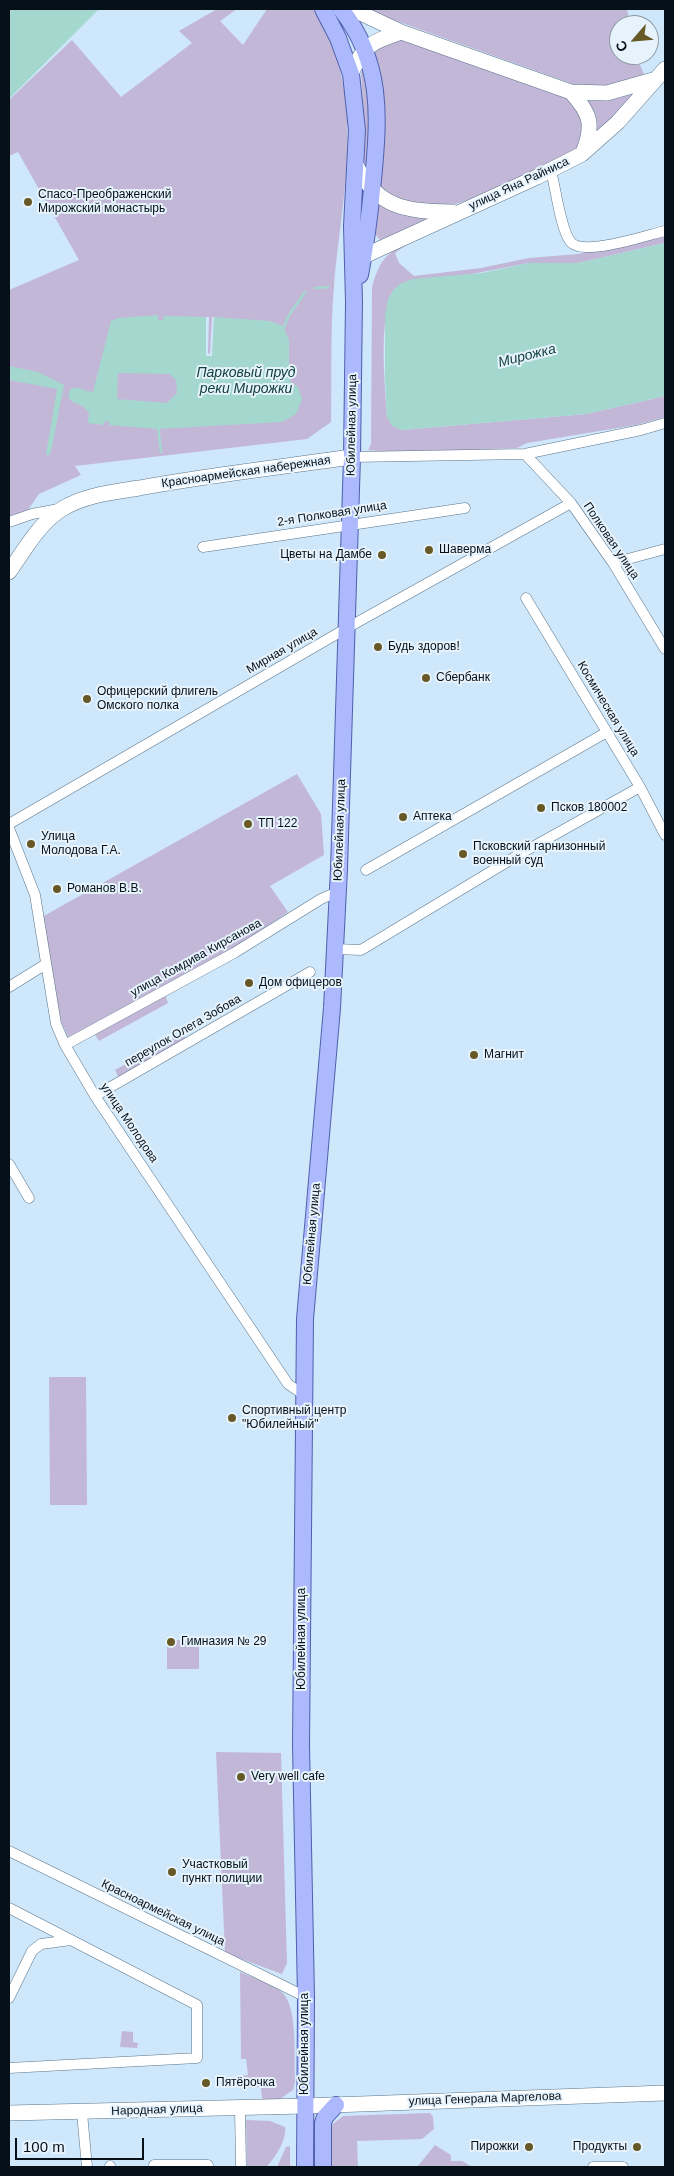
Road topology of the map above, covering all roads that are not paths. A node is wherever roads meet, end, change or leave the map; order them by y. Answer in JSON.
{"nodes":[{"id":1,"x":323,"y":9,"type":"edge"},
{"id":2,"x":341,"y":9,"type":"edge"},
{"id":3,"x":352,"y":9,"type":"edge"},
{"id":4,"x":401,"y":32,"type":"junction"},
{"id":5,"x":365,"y":48,"type":"junction"},
{"id":6,"x":351,"y":74,"type":"junction"},
{"id":7,"x":661,"y":74,"type":"edge"},
{"id":8,"x":571,"y":92,"type":"junction"},
{"id":9,"x":582,"y":154,"type":"junction"},
{"id":10,"x":356,"y":165,"type":"junction"},
{"id":11,"x":551,"y":171,"type":"junction"},
{"id":12,"x":372,"y":190,"type":"junction"},
{"id":13,"x":456,"y":212,"type":"junction"},
{"id":14,"x":665,"y":231,"type":"edge"},
{"id":15,"x":364,"y":256,"type":"junction"},
{"id":16,"x":354,"y":302,"type":"junction"},
{"id":17,"x":665,"y":423,"type":"edge"},
{"id":18,"x":525,"y":454,"type":"junction"},
{"id":19,"x":352,"y":457,"type":"junction"},
{"id":20,"x":571,"y":503,"type":"junction"},
{"id":21,"x":62,"y":508,"type":"junction"},
{"id":22,"x":465,"y":508,"type":"dead end"},
{"id":23,"x":9,"y":522,"type":"edge"},
{"id":24,"x":350,"y":523,"type":"junction"},
{"id":25,"x":203,"y":546,"type":"dead end"},
{"id":26,"x":665,"y":549,"type":"edge"},
{"id":27,"x":613,"y":564,"type":"junction"},
{"id":28,"x":9,"y":572,"type":"edge"},
{"id":29,"x":526,"y":598,"type":"dead end"},
{"id":30,"x":347,"y":628,"type":"junction"},
{"id":31,"x":665,"y":649,"type":"edge"},
{"id":32,"x":607,"y":732,"type":"junction"},
{"id":33,"x":640,"y":787,"type":"junction"},
{"id":34,"x":9,"y":824,"type":"edge"},
{"id":35,"x":9,"y":828,"type":"edge"},
{"id":36,"x":665,"y":835,"type":"edge"},
{"id":37,"x":366,"y":870,"type":"dead end"},
{"id":38,"x":337,"y":892,"type":"junction"},
{"id":39,"x":335,"y":949,"type":"junction"},
{"id":40,"x":46,"y":964,"type":"junction"},
{"id":41,"x":310,"y":972,"type":"dead end"},
{"id":42,"x":9,"y":987,"type":"edge"},
{"id":43,"x":65,"y":1045,"type":"junction"},
{"id":44,"x":95,"y":1096,"type":"junction"},
{"id":45,"x":9,"y":1164,"type":"edge"},
{"id":46,"x":29,"y":1198,"type":"dead end"},
{"id":47,"x":304,"y":1395,"type":"junction"},
{"id":48,"x":9,"y":1851,"type":"edge"},
{"id":49,"x":9,"y":1908,"type":"edge"},
{"id":50,"x":71,"y":1940,"type":"junction"},
{"id":51,"x":306,"y":1997,"type":"junction"},
{"id":52,"x":9,"y":1998,"type":"edge"},
{"id":53,"x":9,"y":2068,"type":"edge"},
{"id":54,"x":665,"y":2093,"type":"edge"},
{"id":55,"x":336,"y":2105,"type":"junction"},
{"id":56,"x":305,"y":2106,"type":"junction"},
{"id":57,"x":240,"y":2108,"type":"junction"},
{"id":58,"x":82,"y":2113,"type":"junction"},
{"id":59,"x":9,"y":2114,"type":"edge"},
{"id":60,"x":87,"y":2167,"type":"edge"},
{"id":61,"x":154,"y":2167,"type":"edge"},
{"id":62,"x":208,"y":2167,"type":"edge"},
{"id":63,"x":241,"y":2167,"type":"edge"},
{"id":64,"x":305,"y":2167,"type":"edge"},
{"id":65,"x":322,"y":2167,"type":"edge"},
{"id":66,"x":593,"y":2167,"type":"edge"},
{"id":67,"x":623,"y":2167,"type":"edge"}],
"edges":[{"from":1,"to":6,"type":"main road","name":"Юбилейная улица"},
{"from":2,"to":5,"type":"main road","name":"Юбилейная улица"},
{"from":3,"to":4,"type":"street"},
{"from":4,"to":5,"type":"street"},
{"from":4,"to":8,"type":"street"},
{"from":5,"to":6,"type":"street"},
{"from":5,"to":12,"type":"main road","name":"Юбилейная улица"},
{"from":6,"to":10,"type":"main road","name":"Юбилейная улица"},
{"from":7,"to":8,"type":"street"},
{"from":7,"to":9,"type":"street","name":"улица Яна Райниса"},
{"from":8,"to":9,"type":"street"},
{"from":9,"to":11,"type":"street","name":"улица Яна Райниса"},
{"from":10,"to":12,"type":"street","name":"улица Яна Райниса"},
{"from":10,"to":16,"type":"main road","name":"Юбилейная улица"},
{"from":11,"to":13,"type":"street","name":"улица Яна Райниса"},
{"from":11,"to":14,"type":"street"},
{"from":12,"to":13,"type":"street","name":"улица Яна Райниса"},
{"from":12,"to":15,"type":"main road","name":"Юбилейная улица"},
{"from":13,"to":15,"type":"street","name":"улица Яна Райниса"},
{"from":15,"to":16,"type":"main road","name":"Юбилейная улица"},
{"from":16,"to":19,"type":"main road","name":"Юбилейная улица"},
{"from":17,"to":18,"type":"street","name":"Красноармейская набережная"},
{"from":18,"to":19,"type":"street","name":"Красноармейская набережная"},
{"from":18,"to":20,"type":"street","name":"Полковая улица"},
{"from":19,"to":21,"type":"street","name":"Красноармейская набережная"},
{"from":19,"to":24,"type":"main road","name":"Юбилейная улица"},
{"from":20,"to":27,"type":"street","name":"Полковая улица"},
{"from":20,"to":30,"type":"street","name":"Мирная улица"},
{"from":21,"to":23,"type":"street","name":"Красноармейская набережная"},
{"from":21,"to":28,"type":"street"},
{"from":22,"to":24,"type":"street","name":"2-я Полковая улица"},
{"from":24,"to":25,"type":"street","name":"2-я Полковая улица"},
{"from":24,"to":30,"type":"main road","name":"Юбилейная улица"},
{"from":26,"to":27,"type":"street"},
{"from":27,"to":31,"type":"street","name":"Полковая улица"},
{"from":29,"to":32,"type":"street","name":"Космическая улица"},
{"from":30,"to":34,"type":"street","name":"Мирная улица"},
{"from":30,"to":38,"type":"main road","name":"Юбилейная улица"},
{"from":32,"to":33,"type":"street","name":"Космическая улица"},
{"from":32,"to":37,"type":"street"},
{"from":33,"to":36,"type":"street","name":"Космическая улица"},
{"from":33,"to":39,"type":"street"},
{"from":35,"to":40,"type":"street","name":"улица Молодова"},
{"from":38,"to":39,"type":"main road","name":"Юбилейная улица"},
{"from":38,"to":43,"type":"street","name":"улица Комдива Кирсанова"},
{"from":39,"to":47,"type":"main road","name":"Юбилейная улица"},
{"from":40,"to":42,"type":"street"},
{"from":40,"to":43,"type":"street","name":"улица Молодова"},
{"from":41,"to":44,"type":"street","name":"переулок Олега Зобова"},
{"from":43,"to":44,"type":"street","name":"улица Молодова"},
{"from":44,"to":47,"type":"street","name":"улица Молодова"},
{"from":45,"to":46,"type":"street"},
{"from":47,"to":51,"type":"main road","name":"Юбилейная улица"},
{"from":48,"to":51,"type":"street","name":"Красноармейская улица"},
{"from":49,"to":50,"type":"street"},
{"from":50,"to":52,"type":"street"},
{"from":50,"to":53,"type":"street"},
{"from":51,"to":56,"type":"main road","name":"Юбилейная улица"},
{"from":54,"to":55,"type":"street","name":"улица Генерала Маргелова"},
{"from":55,"to":56,"type":"street","name":"улица Генерала Маргелова"},
{"from":55,"to":65,"type":"main road"},
{"from":56,"to":57,"type":"street","name":"Народная улица"},
{"from":56,"to":64,"type":"main road","name":"Юбилейная улица"},
{"from":57,"to":58,"type":"street","name":"Народная улица"},
{"from":57,"to":63,"type":"street"},
{"from":58,"to":59,"type":"street","name":"Народная улица"},
{"from":58,"to":60,"type":"street"},
{"from":61,"to":62,"type":"street"},
{"from":66,"to":67,"type":"street"}]}
